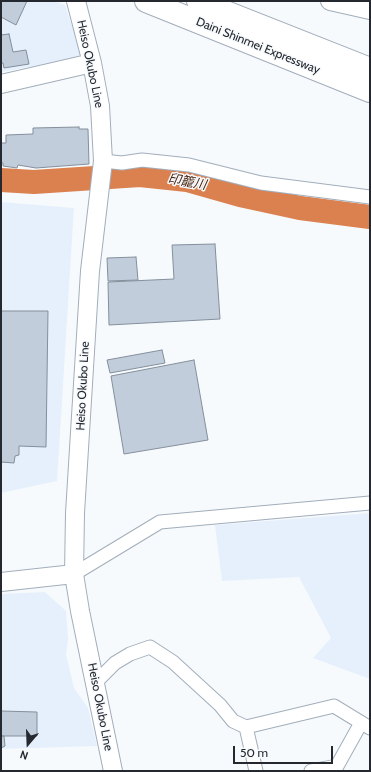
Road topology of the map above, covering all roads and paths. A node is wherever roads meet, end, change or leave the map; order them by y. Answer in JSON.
{"nodes":[{"id":1,"x":76,"y":1,"type":"edge"},
{"id":2,"x":146,"y":1,"type":"edge"},
{"id":3,"x":198,"y":1,"type":"edge"},
{"id":4,"x":330,"y":1,"type":"edge"},
{"id":5,"x":370,"y":10,"type":"edge"},
{"id":6,"x":92,"y":63,"type":"junction"},
{"id":7,"x":370,"y":68,"type":"edge"},
{"id":8,"x":1,"y":84,"type":"edge"},
{"id":9,"x":370,"y":91,"type":"edge"},
{"id":10,"x":103,"y":164,"type":"junction"},
{"id":11,"x":370,"y":197,"type":"edge"},
{"id":12,"x":370,"y":503,"type":"edge"},
{"id":13,"x":74,"y":574,"type":"junction"},
{"id":14,"x":1,"y":582,"type":"edge"},
{"id":15,"x":95,"y":683,"type":"junction"},
{"id":16,"x":366,"y":725,"type":"edge"},
{"id":17,"x":246,"y":727,"type":"junction"},
{"id":18,"x":112,"y":771,"type":"edge"},
{"id":19,"x":256,"y":771,"type":"edge"},
{"id":20,"x":312,"y":771,"type":"edge"}],
"edges":[{"from":1,"to":6,"type":"main road","name":"Heiso Okubo Line"},
{"from":2,"to":9,"type":"highway","name":"Daini Shinmei Expressway"},
{"from":3,"to":7,"type":"highway","name":"Daini Shinmei Expressway"},
{"from":4,"to":5,"type":"main road"},
{"from":6,"to":8,"type":"main road"},
{"from":6,"to":10,"type":"main road","name":"Heiso Okubo Line"},
{"from":10,"to":11,"type":"street"},
{"from":10,"to":13,"type":"main road","name":"Heiso Okubo Line"},
{"from":12,"to":13,"type":"street"},
{"from":13,"to":14,"type":"main road"},
{"from":13,"to":15,"type":"main road","name":"Heiso Okubo Line"},
{"from":15,"to":17,"type":"street"},
{"from":15,"to":18,"type":"main road","name":"Heiso Okubo Line"},
{"from":16,"to":17,"type":"street"},
{"from":16,"to":20,"type":"street"},
{"from":17,"to":19,"type":"street"}]}
